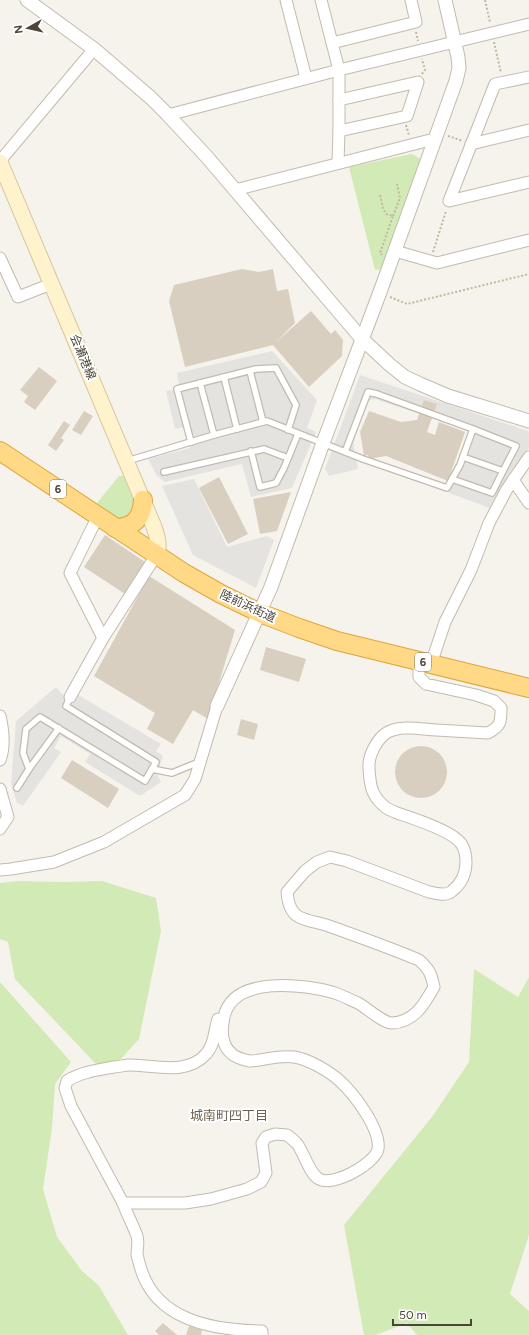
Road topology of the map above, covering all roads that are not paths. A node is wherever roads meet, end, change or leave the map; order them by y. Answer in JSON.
{"nodes":[{"id":1,"x":27,"y":0,"type":"edge"},
{"id":2,"x":286,"y":0,"type":"edge"},
{"id":3,"x":321,"y":0,"type":"edge"},
{"id":4,"x":411,"y":0,"type":"edge"},
{"id":5,"x":445,"y":0,"type":"edge"},
{"id":6,"x":529,"y":24,"type":"edge"},
{"id":7,"x":456,"y":42,"type":"junction"},
{"id":8,"x":332,"y":43,"type":"junction"},
{"id":9,"x":94,"y":49,"type":"junction"},
{"id":10,"x":339,"y":70,"type":"junction"},
{"id":11,"x":529,"y":77,"type":"edge"},
{"id":12,"x":306,"y":78,"type":"junction"},
{"id":13,"x":339,"y":100,"type":"junction"},
{"id":14,"x":168,"y":115,"type":"junction"},
{"id":15,"x":529,"y":130,"type":"edge"},
{"id":16,"x":339,"y":131,"type":"junction"},
{"id":17,"x":436,"y":135,"type":"junction"},
{"id":18,"x":471,"y":144,"type":"junction"},
{"id":19,"x":0,"y":161,"type":"edge"},
{"id":20,"x":338,"y":163,"type":"junction"},
{"id":21,"x":529,"y":182,"type":"edge"},
{"id":22,"x":235,"y":190,"type":"junction"},
{"id":23,"x":529,"y":240,"type":"edge"},
{"id":24,"x":393,"y":257,"type":"junction"},
{"id":25,"x":0,"y":258,"type":"edge"},
{"id":26,"x":51,"y":284,"type":"junction"},
{"id":27,"x":362,"y":339,"type":"junction"},
{"id":28,"x":250,"y":371,"type":"junction"},
{"id":29,"x":224,"y":377,"type":"junction"},
{"id":30,"x":200,"y":383,"type":"junction"},
{"id":31,"x":529,"y":421,"type":"edge"},
{"id":32,"x":263,"y":422,"type":"junction"},
{"id":33,"x":237,"y":429,"type":"junction"},
{"id":34,"x":288,"y":430,"type":"junction"},
{"id":35,"x":473,"y":430,"type":"junction"},
{"id":36,"x":298,"y":434,"type":"junction"},
{"id":37,"x":214,"y":435,"type":"junction"},
{"id":38,"x":191,"y":442,"type":"junction"},
{"id":39,"x":323,"y":444,"type":"junction"},
{"id":40,"x":0,"y":451,"type":"edge"},
{"id":41,"x":251,"y":451,"type":"junction"},
{"id":42,"x":345,"y":452,"type":"junction"},
{"id":43,"x":463,"y":457,"type":"junction"},
{"id":44,"x":529,"y":457,"type":"edge"},
{"id":45,"x":288,"y":458,"type":"junction"},
{"id":46,"x":126,"y":461,"type":"junction"},
{"id":47,"x":503,"y":471,"type":"junction"},
{"id":48,"x":164,"y":472,"type":"dead end"},
{"id":49,"x":452,"y":479,"type":"junction"},
{"id":50,"x":513,"y":480,"type":"junction"},
{"id":51,"x":143,"y":500,"type":"junction"},
{"id":52,"x":529,"y":503,"type":"edge"},
{"id":53,"x":98,"y":516,"type":"junction"},
{"id":54,"x":115,"y":528,"type":"junction"},
{"id":55,"x":157,"y":554,"type":"junction"},
{"id":56,"x":260,"y":613,"type":"junction"},
{"id":57,"x":103,"y":638,"type":"junction"},
{"id":58,"x":425,"y":662,"type":"junction"},
{"id":59,"x":529,"y":688,"type":"edge"},
{"id":60,"x":70,"y":697,"type":"joint"},
{"id":61,"x":217,"y":706,"type":"joint"},
{"id":62,"x":0,"y":716,"type":"edge"},
{"id":63,"x":59,"y":728,"type":"junction"},
{"id":64,"x":0,"y":760,"type":"edge"},
{"id":65,"x":199,"y":762,"type":"junction"},
{"id":66,"x":29,"y":768,"type":"junction"},
{"id":67,"x":152,"y":769,"type":"junction"},
{"id":68,"x":17,"y":788,"type":"dead end"},
{"id":69,"x":0,"y":789,"type":"edge"},
{"id":70,"x":0,"y":829,"type":"edge"},
{"id":71,"x":0,"y":870,"type":"edge"},
{"id":72,"x":237,"y":996,"type":"junction"},
{"id":73,"x":123,"y":1203,"type":"junction"},
{"id":74,"x":262,"y":1335,"type":"edge"}],
"edges":[{"from":1,"to":9,"type":"street"},
{"from":2,"to":12,"type":"street"},
{"from":3,"to":8,"type":"street"},
{"from":4,"to":8,"type":"street"},
{"from":5,"to":7,"type":"street"},
{"from":6,"to":7,"type":"street"},
{"from":7,"to":10,"type":"street"},
{"from":7,"to":17,"type":"street"},
{"from":8,"to":10,"type":"street"},
{"from":9,"to":14,"type":"street"},
{"from":9,"to":19,"type":"street"},
{"from":10,"to":12,"type":"street"},
{"from":10,"to":13,"type":"street"},
{"from":11,"to":18,"type":"street"},
{"from":12,"to":14,"type":"street"},
{"from":13,"to":16,"type":"street"},
{"from":13,"to":16,"type":"street"},
{"from":14,"to":22,"type":"street"},
{"from":15,"to":18,"type":"street"},
{"from":16,"to":20,"type":"street"},
{"from":17,"to":20,"type":"street"},
{"from":17,"to":24,"type":"street"},
{"from":18,"to":21,"type":"street"},
{"from":19,"to":26,"type":"main road","name":"会瀬港線"},
{"from":20,"to":22,"type":"street"},
{"from":22,"to":27,"type":"street"},
{"from":23,"to":24,"type":"street"},
{"from":24,"to":27,"type":"street"},
{"from":25,"to":26,"type":"street"},
{"from":26,"to":46,"type":"main road","name":"会瀬港線"},
{"from":27,"to":31,"type":"street"},
{"from":27,"to":39,"type":"street"},
{"from":28,"to":29,"type":"lane"},
{"from":28,"to":32,"type":"lane"},
{"from":28,"to":34,"type":"lane"},
{"from":29,"to":30,"type":"lane"},
{"from":29,"to":33,"type":"lane"},
{"from":30,"to":37,"type":"lane"},
{"from":30,"to":38,"type":"lane"},
{"from":32,"to":33,"type":"lane"},
{"from":32,"to":34,"type":"lane"},
{"from":33,"to":37,"type":"lane"},
{"from":34,"to":36,"type":"lane"},
{"from":35,"to":42,"type":"lane"},
{"from":35,"to":43,"type":"lane"},
{"from":35,"to":47,"type":"lane"},
{"from":36,"to":39,"type":"lane"},
{"from":36,"to":45,"type":"lane"},
{"from":37,"to":38,"type":"lane"},
{"from":38,"to":46,"type":"lane"},
{"from":39,"to":42,"type":"lane"},
{"from":39,"to":56,"type":"street"},
{"from":40,"to":53,"type":"highway","name":"陸前浜街道","number":"6"},
{"from":41,"to":45,"type":"lane"},
{"from":41,"to":45,"type":"lane"},
{"from":41,"to":48,"type":"lane"},
{"from":42,"to":49,"type":"lane"},
{"from":43,"to":47,"type":"lane"},
{"from":43,"to":49,"type":"lane"},
{"from":44,"to":50,"type":"street"},
{"from":46,"to":51,"type":"main road","name":"会瀬港線"},
{"from":47,"to":49,"type":"lane"},
{"from":50,"to":52,"type":"street"},
{"from":50,"to":58,"type":"street"},
{"from":51,"to":54,"type":"highway"},
{"from":51,"to":55,"type":"main road","name":"会瀬港線"},
{"from":53,"to":54,"type":"highway","name":"陸前浜街道","number":"6"},
{"from":53,"to":57,"type":"street"},
{"from":54,"to":55,"type":"highway","name":"陸前浜街道","number":"6"},
{"from":55,"to":56,"type":"highway","name":"陸前浜街道","number":"6"},
{"from":55,"to":57,"type":"street"},
{"from":56,"to":58,"type":"highway","name":"陸前浜街道","number":"6"},
{"from":56,"to":61,"type":"street"},
{"from":57,"to":60,"type":"street"},
{"from":58,"to":59,"type":"highway","name":"陸前浜街道","number":"6"},
{"from":58,"to":72,"type":"street"},
{"from":60,"to":67,"type":"lane"},
{"from":61,"to":65,"type":"street"},
{"from":62,"to":64,"type":"street"},
{"from":63,"to":66,"type":"lane"},
{"from":63,"to":66,"type":"lane"},
{"from":63,"to":67,"type":"lane"},
{"from":65,"to":67,"type":"lane"},
{"from":65,"to":71,"type":"street"},
{"from":66,"to":68,"type":"lane"},
{"from":69,"to":70,"type":"street"},
{"from":72,"to":73,"type":"street"},
{"from":72,"to":73,"type":"street"},
{"from":73,"to":74,"type":"street"}]}
